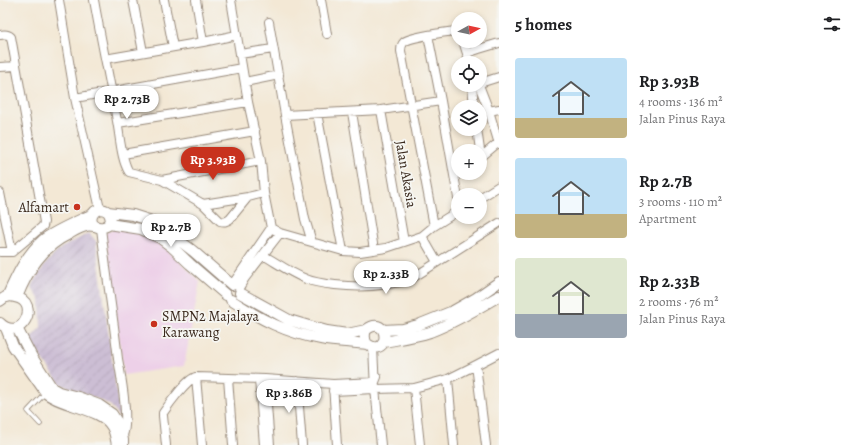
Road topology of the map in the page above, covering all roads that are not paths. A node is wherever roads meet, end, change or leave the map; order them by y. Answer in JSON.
{"nodes":[{"id":1,"x":59,"y":0,"type":"edge"},
{"id":2,"x":94,"y":0,"type":"edge"},
{"id":3,"x":133,"y":0,"type":"edge"},
{"id":4,"x":164,"y":0,"type":"edge"},
{"id":5,"x":196,"y":0,"type":"edge"},
{"id":6,"x":230,"y":0,"type":"edge"},
{"id":7,"x":322,"y":0,"type":"edge"},
{"id":8,"x":270,"y":22,"type":"dead end"},
{"id":9,"x":451,"y":32,"type":"edge"},
{"id":10,"x":327,"y":34,"type":"dead end"},
{"id":11,"x":0,"y":35,"type":"edge"},
{"id":12,"x":237,"y":35,"type":"junction"},
{"id":13,"x":428,"y":35,"type":"junction"},
{"id":14,"x":203,"y":42,"type":"junction"},
{"id":15,"x":499,"y":43,"type":"edge"},
{"id":16,"x":172,"y":47,"type":"junction"},
{"id":17,"x":465,"y":48,"type":"edge"},
{"id":18,"x":273,"y":49,"type":"junction"},
{"id":19,"x":143,"y":52,"type":"junction"},
{"id":20,"x":467,"y":53,"type":"junction"},
{"id":21,"x":240,"y":54,"type":"junction"},
{"id":22,"x":468,"y":56,"type":"edge"},
{"id":23,"x":105,"y":58,"type":"junction"},
{"id":24,"x":16,"y":66,"type":"junction"},
{"id":25,"x":0,"y":67,"type":"edge"},
{"id":26,"x":242,"y":68,"type":"junction"},
{"id":27,"x":279,"y":76,"type":"junction"},
{"id":28,"x":499,"y":77,"type":"edge"},
{"id":29,"x":487,"y":81,"type":"edge"},
{"id":30,"x":245,"y":82,"type":"junction"},
{"id":31,"x":112,"y":91,"type":"junction"},
{"id":32,"x":483,"y":92,"type":"edge"},
{"id":33,"x":75,"y":98,"type":"junction"},
{"id":34,"x":248,"y":102,"type":"junction"},
{"id":35,"x":441,"y":102,"type":"junction"},
{"id":36,"x":411,"y":106,"type":"junction"},
{"id":37,"x":499,"y":109,"type":"edge"},
{"id":38,"x":381,"y":110,"type":"junction"},
{"id":39,"x":489,"y":111,"type":"junction"},
{"id":40,"x":352,"y":112,"type":"junction"},
{"id":41,"x":317,"y":113,"type":"junction"},
{"id":42,"x":285,"y":115,"type":"junction"},
{"id":43,"x":118,"y":123,"type":"junction"},
{"id":44,"x":255,"y":131,"type":"junction"},
{"id":45,"x":499,"y":143,"type":"edge"},
{"id":46,"x":451,"y":146,"type":"edge"},
{"id":47,"x":487,"y":152,"type":"edge"},
{"id":48,"x":123,"y":154,"type":"junction"},
{"id":49,"x":261,"y":161,"type":"junction"},
{"id":50,"x":162,"y":180,"type":"junction"},
{"id":51,"x":499,"y":186,"type":"edge"},
{"id":52,"x":0,"y":193,"type":"edge"},
{"id":53,"x":264,"y":193,"type":"junction"},
{"id":54,"x":487,"y":194,"type":"edge"},
{"id":55,"x":248,"y":197,"type":"junction"},
{"id":56,"x":203,"y":204,"type":"junction"},
{"id":57,"x":100,"y":212,"type":"junction"},
{"id":58,"x":451,"y":215,"type":"edge"},
{"id":59,"x":499,"y":223,"type":"edge"},
{"id":60,"x":102,"y":226,"type":"junction"},
{"id":61,"x":434,"y":226,"type":"junction"},
{"id":62,"x":271,"y":228,"type":"junction"},
{"id":63,"x":280,"y":233,"type":"junction"},
{"id":64,"x":422,"y":236,"type":"junction"},
{"id":65,"x":312,"y":242,"type":"junction"},
{"id":66,"x":404,"y":242,"type":"junction"},
{"id":67,"x":343,"y":250,"type":"junction"},
{"id":68,"x":374,"y":250,"type":"junction"},
{"id":69,"x":0,"y":252,"type":"edge"},
{"id":70,"x":12,"y":252,"type":"junction"},
{"id":71,"x":263,"y":254,"type":"junction"},
{"id":72,"x":436,"y":262,"type":"junction"},
{"id":73,"x":499,"y":282,"type":"edge"},
{"id":74,"x":237,"y":288,"type":"junction"},
{"id":75,"x":499,"y":296,"type":"edge"},
{"id":76,"x":17,"y":297,"type":"junction"},
{"id":77,"x":228,"y":298,"type":"junction"},
{"id":78,"x":3,"y":299,"type":"edge"},
{"id":79,"x":455,"y":315,"type":"junction"},
{"id":80,"x":3,"y":326,"type":"edge"},
{"id":81,"x":17,"y":328,"type":"junction"},
{"id":82,"x":366,"y":330,"type":"junction"},
{"id":83,"x":383,"y":330,"type":"junction"},
{"id":84,"x":375,"y":345,"type":"junction"},
{"id":85,"x":499,"y":353,"type":"edge"},
{"id":86,"x":476,"y":365,"type":"junction"},
{"id":87,"x":196,"y":377,"type":"junction"},
{"id":88,"x":228,"y":378,"type":"junction"},
{"id":89,"x":262,"y":379,"type":"junction"},
{"id":90,"x":448,"y":379,"type":"junction"},
{"id":91,"x":297,"y":381,"type":"junction"},
{"id":92,"x":375,"y":385,"type":"junction"},
{"id":93,"x":333,"y":388,"type":"junction"},
{"id":94,"x":414,"y":388,"type":"junction"},
{"id":95,"x":49,"y":391,"type":"junction"},
{"id":96,"x":40,"y":424,"type":"dead end"},
{"id":97,"x":121,"y":443,"type":"edge"},
{"id":98,"x":166,"y":445,"type":"edge"},
{"id":99,"x":202,"y":445,"type":"edge"},
{"id":100,"x":233,"y":445,"type":"edge"},
{"id":101,"x":264,"y":445,"type":"edge"},
{"id":102,"x":270,"y":445,"type":"edge"},
{"id":103,"x":302,"y":445,"type":"edge"},
{"id":104,"x":338,"y":445,"type":"edge"},
{"id":105,"x":381,"y":445,"type":"edge"},
{"id":106,"x":420,"y":445,"type":"edge"},
{"id":107,"x":454,"y":445,"type":"edge"},
{"id":108,"x":486,"y":445,"type":"edge"}],
"edges":[{"from":1,"to":33,"type":"street"},
{"from":2,"to":23,"type":"street"},
{"from":3,"to":19,"type":"street"},
{"from":4,"to":16,"type":"street"},
{"from":5,"to":14,"type":"street"},
{"from":6,"to":12,"type":"street"},
{"from":7,"to":10,"type":"street"},
{"from":8,"to":18,"type":"street"},
{"from":9,"to":13,"type":"street"},
{"from":11,"to":24,"type":"street"},
{"from":12,"to":14,"type":"street"},
{"from":12,"to":21,"type":"street"},
{"from":13,"to":35,"type":"street"},
{"from":13,"to":36,"type":"street"},
{"from":14,"to":16,"type":"street"},
{"from":15,"to":20,"type":"street"},
{"from":16,"to":19,"type":"street"},
{"from":17,"to":20,"type":"street"},
{"from":18,"to":21,"type":"street"},
{"from":18,"to":27,"type":"street"},
{"from":19,"to":23,"type":"street"},
{"from":20,"to":22,"type":"street"},
{"from":21,"to":26,"type":"street"},
{"from":23,"to":31,"type":"street"},
{"from":24,"to":25,"type":"street"},
{"from":24,"to":70,"type":"street"},
{"from":26,"to":30,"type":"street"},
{"from":26,"to":31,"type":"street"},
{"from":27,"to":30,"type":"street"},
{"from":27,"to":42,"type":"street"},
{"from":28,"to":29,"type":"street"},
{"from":30,"to":34,"type":"street"},
{"from":31,"to":33,"type":"street"},
{"from":31,"to":43,"type":"street"},
{"from":32,"to":39,"type":"street"},
{"from":33,"to":57,"type":"street"},
{"from":34,"to":43,"type":"street"},
{"from":34,"to":44,"type":"street"},
{"from":35,"to":36,"type":"street"},
{"from":35,"to":46,"type":"street"},
{"from":36,"to":38,"type":"street"},
{"from":36,"to":61,"type":"street"},
{"from":37,"to":39,"type":"street"},
{"from":38,"to":40,"type":"street"},
{"from":38,"to":66,"type":"street","name":"Jalan Akasia"},
{"from":39,"to":45,"type":"street"},
{"from":40,"to":41,"type":"street"},
{"from":40,"to":68,"type":"street"},
{"from":41,"to":42,"type":"street"},
{"from":41,"to":67,"type":"street"},
{"from":42,"to":65,"type":"street"},
{"from":43,"to":48,"type":"street"},
{"from":44,"to":48,"type":"street"},
{"from":44,"to":49,"type":"street"},
{"from":45,"to":47,"type":"street"},
{"from":48,"to":50,"type":"street"},
{"from":49,"to":50,"type":"street"},
{"from":49,"to":53,"type":"street"},
{"from":50,"to":56,"type":"street"},
{"from":51,"to":54,"type":"street"},
{"from":52,"to":70,"type":"street"},
{"from":53,"to":55,"type":"street"},
{"from":53,"to":62,"type":"street"},
{"from":55,"to":56,"type":"street"},
{"from":55,"to":56,"type":"street"},
{"from":57,"to":60,"type":"street"},
{"from":57,"to":60,"type":"street"},
{"from":57,"to":74,"type":"street"},
{"from":57,"to":78,"type":"street"},
{"from":58,"to":61,"type":"street"},
{"from":59,"to":72,"type":"street"},
{"from":60,"to":76,"type":"street"},
{"from":60,"to":77,"type":"street"},
{"from":60,"to":97,"type":"street"},
{"from":61,"to":64,"type":"street"},
{"from":62,"to":63,"type":"street"},
{"from":62,"to":74,"type":"street"},
{"from":63,"to":65,"type":"street"},
{"from":63,"to":71,"type":"street"},
{"from":64,"to":66,"type":"street"},
{"from":64,"to":72,"type":"street"},
{"from":65,"to":67,"type":"street"},
{"from":66,"to":68,"type":"street"},
{"from":67,"to":68,"type":"street"},
{"from":69,"to":70,"type":"street"},
{"from":71,"to":72,"type":"street"},
{"from":71,"to":74,"type":"street"},
{"from":73,"to":79,"type":"street"},
{"from":74,"to":77,"type":"street"},
{"from":74,"to":77,"type":"street"},
{"from":74,"to":82,"type":"street"},
{"from":75,"to":79,"type":"street"},
{"from":76,"to":78,"type":"street"},
{"from":76,"to":81,"type":"street"},
{"from":77,"to":84,"type":"street"},
{"from":79,"to":83,"type":"street"},
{"from":79,"to":84,"type":"street"},
{"from":80,"to":81,"type":"street"},
{"from":80,"to":95,"type":"street"},
{"from":81,"to":95,"type":"street"},
{"from":82,"to":83,"type":"street"},
{"from":82,"to":84,"type":"street"},
{"from":83,"to":84,"type":"street"},
{"from":84,"to":92,"type":"street"},
{"from":85,"to":86,"type":"street"},
{"from":86,"to":90,"type":"street"},
{"from":86,"to":108,"type":"street"},
{"from":87,"to":88,"type":"street"},
{"from":87,"to":98,"type":"street"},
{"from":87,"to":99,"type":"street"},
{"from":88,"to":89,"type":"street"},
{"from":88,"to":100,"type":"street"},
{"from":89,"to":91,"type":"street"},
{"from":89,"to":101,"type":"street"},
{"from":89,"to":102,"type":"street"},
{"from":90,"to":94,"type":"street"},
{"from":90,"to":107,"type":"street"},
{"from":91,"to":93,"type":"street"},
{"from":91,"to":103,"type":"street"},
{"from":92,"to":93,"type":"street"},
{"from":92,"to":94,"type":"street"},
{"from":92,"to":105,"type":"street"},
{"from":93,"to":104,"type":"street"},
{"from":94,"to":106,"type":"street"},
{"from":95,"to":96,"type":"lane"},
{"from":95,"to":97,"type":"street"}]}
